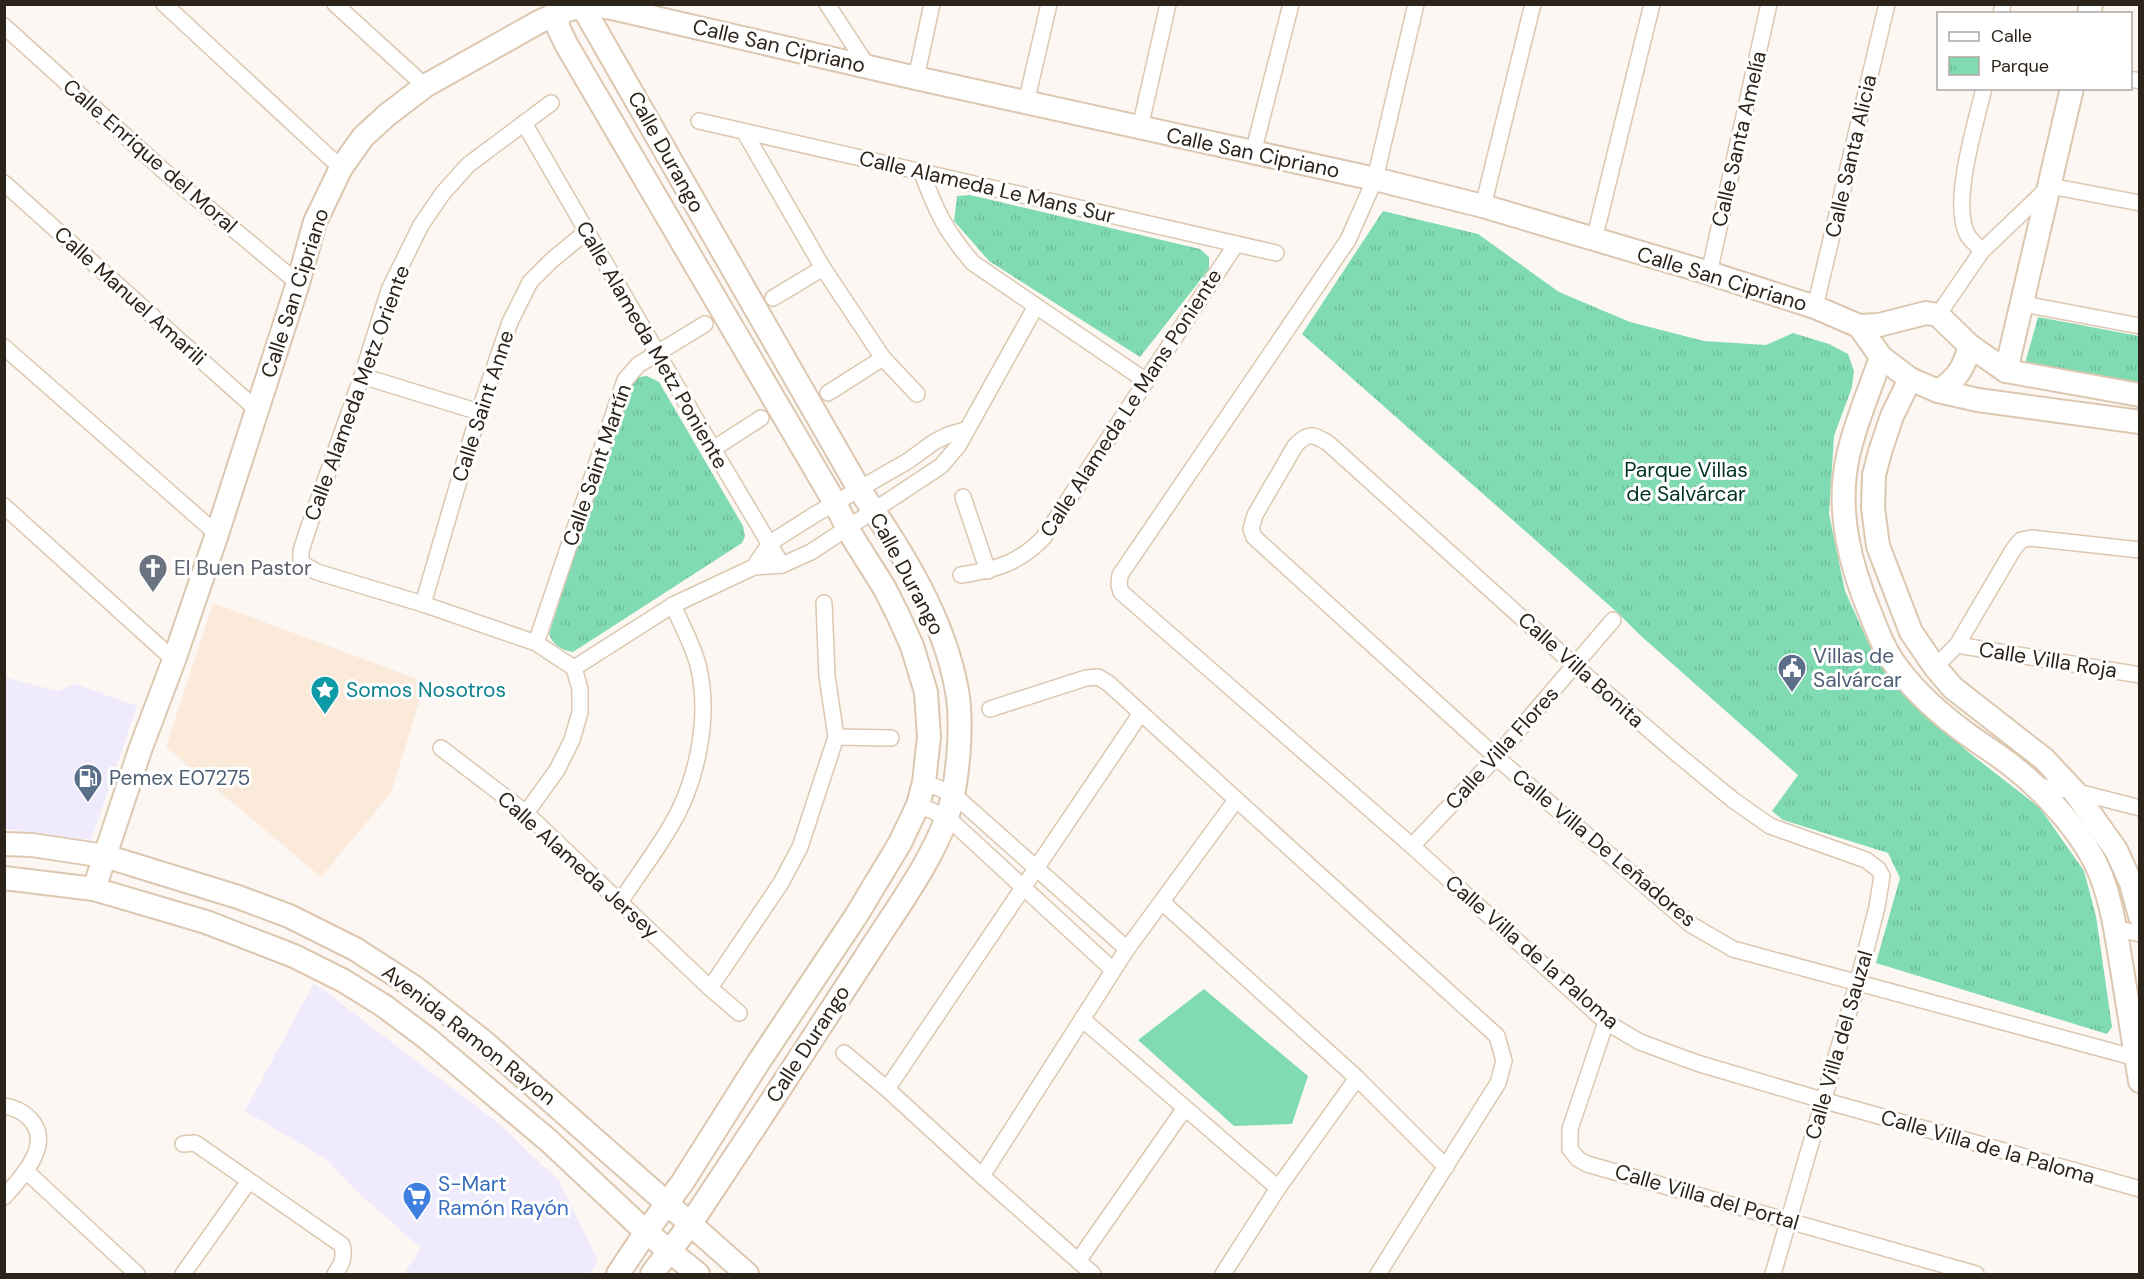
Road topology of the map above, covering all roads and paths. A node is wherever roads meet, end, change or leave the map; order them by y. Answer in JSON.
{"nodes":[{"id":1,"x":164,"y":4,"type":"edge"},
{"id":2,"x":335,"y":4,"type":"edge"},
{"id":3,"x":827,"y":4,"type":"edge"},
{"id":4,"x":932,"y":4,"type":"edge"},
{"id":5,"x":1049,"y":4,"type":"edge"},
{"id":6,"x":1168,"y":4,"type":"edge"},
{"id":7,"x":1291,"y":4,"type":"edge"},
{"id":8,"x":1416,"y":4,"type":"edge"},
{"id":9,"x":1533,"y":4,"type":"edge"},
{"id":10,"x":1652,"y":4,"type":"edge"},
{"id":11,"x":1769,"y":4,"type":"edge"},
{"id":12,"x":1887,"y":4,"type":"edge"},
{"id":13,"x":581,"y":5,"type":"edge"},
{"id":14,"x":557,"y":9,"type":"edge"},
{"id":15,"x":4,"y":26,"type":"edge"},
{"id":16,"x":868,"y":67,"type":"junction"},
{"id":17,"x":916,"y":78,"type":"junction"},
{"id":18,"x":425,"y":86,"type":"junction"},
{"id":19,"x":1984,"y":90,"type":"edge"},
{"id":20,"x":2072,"y":90,"type":"edge"},
{"id":21,"x":1026,"y":103,"type":"junction"},
{"id":22,"x":551,"y":104,"type":"dead end"},
{"id":23,"x":699,"y":121,"type":"dead end"},
{"id":24,"x":524,"y":123,"type":"junction"},
{"id":25,"x":1140,"y":128,"type":"junction"},
{"id":26,"x":745,"y":133,"type":"junction"},
{"id":27,"x":1253,"y":153,"type":"junction"},
{"id":28,"x":341,"y":168,"type":"junction"},
{"id":29,"x":922,"y":173,"type":"junction"},
{"id":30,"x":1375,"y":179,"type":"junction"},
{"id":31,"x":4,"y":183,"type":"edge"},
{"id":32,"x":2050,"y":186,"type":"junction"},
{"id":33,"x":2139,"y":203,"type":"edge"},
{"id":34,"x":1483,"y":206,"type":"junction"},
{"id":35,"x":585,"y":232,"type":"junction"},
{"id":36,"x":1594,"y":240,"type":"junction"},
{"id":37,"x":1236,"y":244,"type":"junction"},
{"id":38,"x":1982,"y":251,"type":"junction"},
{"id":39,"x":1276,"y":253,"type":"dead end"},
{"id":40,"x":823,"y":268,"type":"junction"},
{"id":41,"x":1709,"y":273,"type":"junction"},
{"id":42,"x":298,"y":283,"type":"junction"},
{"id":43,"x":772,"y":298,"type":"dead end"},
{"id":44,"x":2023,"y":304,"type":"junction"},
{"id":45,"x":1036,"y":306,"type":"junction"},
{"id":46,"x":1815,"y":307,"type":"junction"},
{"id":47,"x":1938,"y":315,"type":"junction"},
{"id":48,"x":705,"y":324,"type":"dead end"},
{"id":49,"x":1859,"y":326,"type":"junction"},
{"id":50,"x":2139,"y":326,"type":"edge"},
{"id":51,"x":1970,"y":345,"type":"junction"},
{"id":52,"x":4,"y":347,"type":"edge"},
{"id":53,"x":658,"y":353,"type":"junction"},
{"id":54,"x":1881,"y":357,"type":"junction"},
{"id":55,"x":883,"y":358,"type":"junction"},
{"id":56,"x":2006,"y":371,"type":"junction"},
{"id":57,"x":363,"y":376,"type":"junction"},
{"id":58,"x":1910,"y":379,"type":"junction"},
{"id":59,"x":1146,"y":381,"type":"junction"},
{"id":60,"x":1938,"y":391,"type":"junction"},
{"id":61,"x":828,"y":393,"type":"dead end"},
{"id":62,"x":917,"y":394,"type":"dead end"},
{"id":63,"x":2139,"y":395,"type":"edge"},
{"id":64,"x":257,"y":410,"type":"junction"},
{"id":65,"x":479,"y":412,"type":"junction"},
{"id":66,"x":761,"y":418,"type":"dead end"},
{"id":67,"x":2139,"y":422,"type":"edge"},
{"id":68,"x":965,"y":430,"type":"junction"},
{"id":69,"x":713,"y":449,"type":"junction"},
{"id":70,"x":908,"y":461,"type":"junction"},
{"id":71,"x":923,"y":480,"type":"junction"},
{"id":72,"x":859,"y":489,"type":"junction"},
{"id":73,"x":963,"y":497,"type":"dead end"},
{"id":74,"x":835,"y":503,"type":"junction"},
{"id":75,"x":4,"y":506,"type":"edge"},
{"id":76,"x":875,"y":512,"type":"junction"},
{"id":77,"x":848,"y":529,"type":"junction"},
{"id":78,"x":1251,"y":529,"type":"joint"},
{"id":79,"x":217,"y":534,"type":"junction"},
{"id":80,"x":770,"y":543,"type":"junction"},
{"id":81,"x":2139,"y":550,"type":"edge"},
{"id":82,"x":782,"y":565,"type":"junction"},
{"id":83,"x":753,"y":567,"type":"junction"},
{"id":84,"x":988,"y":571,"type":"junction"},
{"id":85,"x":961,"y":576,"type":"dead end"},
{"id":86,"x":825,"y":603,"type":"dead end"},
{"id":87,"x":423,"y":604,"type":"junction"},
{"id":88,"x":673,"y":605,"type":"junction"},
{"id":89,"x":1613,"y":620,"type":"dead end"},
{"id":90,"x":536,"y":643,"type":"junction"},
{"id":91,"x":1957,"y":645,"type":"junction"},
{"id":92,"x":174,"y":660,"type":"junction"},
{"id":93,"x":1575,"y":666,"type":"junction"},
{"id":94,"x":1935,"y":667,"type":"junction"},
{"id":95,"x":574,"y":668,"type":"junction"},
{"id":96,"x":2139,"y":675,"type":"edge"},
{"id":97,"x":990,"y":709,"type":"dead end"},
{"id":98,"x":1141,"y":713,"type":"junction"},
{"id":99,"x":836,"y":737,"type":"junction"},
{"id":100,"x":891,"y":738,"type":"dead end"},
{"id":101,"x":441,"y":748,"type":"dead end"},
{"id":102,"x":1496,"y":757,"type":"junction"},
{"id":103,"x":924,"y":782,"type":"junction"},
{"id":104,"x":2037,"y":786,"type":"junction"},
{"id":105,"x":2074,"y":791,"type":"junction"},
{"id":106,"x":952,"y":794,"type":"junction"},
{"id":107,"x":1236,"y":800,"type":"junction"},
{"id":108,"x":918,"y":805,"type":"junction"},
{"id":109,"x":2139,"y":808,"type":"edge"},
{"id":110,"x":526,"y":813,"type":"junction"},
{"id":111,"x":947,"y":817,"type":"junction"},
{"id":112,"x":4,"y":844,"type":"edge"},
{"id":113,"x":1412,"y":846,"type":"junction"},
{"id":114,"x":105,"y":856,"type":"junction"},
{"id":115,"x":1036,"y":867,"type":"junction"},
{"id":116,"x":1878,"y":869,"type":"joint"},
{"id":117,"x":4,"y":878,"type":"edge"},
{"id":118,"x":1023,"y":887,"type":"junction"},
{"id":119,"x":94,"y":889,"type":"junction"},
{"id":120,"x":620,"y":902,"type":"junction"},
{"id":121,"x":1162,"y":902,"type":"junction"},
{"id":122,"x":2139,"y":916,"type":"edge"},
{"id":123,"x":2115,"y":928,"type":"junction"},
{"id":124,"x":2139,"y":934,"type":"edge"},
{"id":125,"x":1127,"y":950,"type":"junction"},
{"id":126,"x":1113,"y":970,"type":"junction"},
{"id":127,"x":1858,"y":981,"type":"junction"},
{"id":128,"x":710,"y":988,"type":"junction"},
{"id":129,"x":739,"y":1013,"type":"dead end"},
{"id":130,"x":1082,"y":1019,"type":"junction"},
{"id":131,"x":1606,"y":1022,"type":"junction"},
{"id":132,"x":844,"y":1053,"type":"dead end"},
{"id":133,"x":2138,"y":1058,"type":"edge"},
{"id":134,"x":1357,"y":1078,"type":"junction"},
{"id":135,"x":2139,"y":1081,"type":"edge"},
{"id":136,"x":887,"y":1089,"type":"junction"},
{"id":137,"x":1822,"y":1100,"type":"junction"},
{"id":138,"x":4,"y":1106,"type":"edge"},
{"id":139,"x":1185,"y":1108,"type":"junction"},
{"id":140,"x":183,"y":1144,"type":"dead end"},
{"id":141,"x":1446,"y":1167,"type":"junction"},
{"id":142,"x":26,"y":1171,"type":"junction"},
{"id":143,"x":982,"y":1176,"type":"junction"},
{"id":144,"x":249,"y":1180,"type":"junction"},
{"id":145,"x":1278,"y":1188,"type":"junction"},
{"id":146,"x":2139,"y":1189,"type":"edge"},
{"id":147,"x":4,"y":1197,"type":"edge"},
{"id":148,"x":668,"y":1203,"type":"junction"},
{"id":149,"x":1789,"y":1220,"type":"junction"},
{"id":150,"x":691,"y":1223,"type":"junction"},
{"id":151,"x":646,"y":1232,"type":"junction"},
{"id":152,"x":669,"y":1252,"type":"junction"},
{"id":153,"x":1078,"y":1261,"type":"junction"},
{"id":154,"x":137,"y":1275,"type":"edge"},
{"id":155,"x":183,"y":1275,"type":"edge"},
{"id":156,"x":335,"y":1275,"type":"edge"},
{"id":157,"x":618,"y":1275,"type":"edge"},
{"id":158,"x":652,"y":1275,"type":"edge"},
{"id":159,"x":698,"y":1275,"type":"edge"},
{"id":160,"x":747,"y":1275,"type":"edge"},
{"id":161,"x":1093,"y":1275,"type":"edge"},
{"id":162,"x":1223,"y":1275,"type":"edge"},
{"id":163,"x":1378,"y":1275,"type":"edge"},
{"id":164,"x":1773,"y":1275,"type":"edge"},
{"id":165,"x":1976,"y":1275,"type":"edge"}],
"edges":[{"from":1,"to":28,"type":"street"},
{"from":2,"to":18,"type":"street"},
{"from":3,"to":16,"type":"street"},
{"from":4,"to":17,"type":"street"},
{"from":5,"to":21,"type":"street"},
{"from":6,"to":25,"type":"street"},
{"from":7,"to":27,"type":"street"},
{"from":8,"to":30,"type":"street"},
{"from":9,"to":34,"type":"street"},
{"from":10,"to":36,"type":"street"},
{"from":11,"to":41,"type":"street","name":"Calle Santa Amelía"},
{"from":12,"to":46,"type":"street","name":"Calle Santa Alicia"},
{"from":13,"to":14,"type":"street","name":"Calle San Cipriano"},
{"from":13,"to":16,"type":"street","name":"Calle San Cipriano"},
{"from":13,"to":72,"type":"street","name":"Calle Durango"},
{"from":14,"to":18,"type":"street","name":"Calle San Cipriano"},
{"from":14,"to":74,"type":"street","name":"Calle Durango"},
{"from":15,"to":42,"type":"street","name":"Calle Enrique del Moral"},
{"from":16,"to":17,"type":"street","name":"Calle San Cipriano"},
{"from":17,"to":21,"type":"street","name":"Calle San Cipriano"},
{"from":18,"to":28,"type":"street","name":"Calle San Cipriano"},
{"from":19,"to":38,"type":"street"},
{"from":20,"to":32,"type":"street"},
{"from":21,"to":25,"type":"street","name":"Calle San Cipriano"},
{"from":22,"to":24,"type":"street","name":"Calle Alameda Metz Oriente"},
{"from":23,"to":26,"type":"street","name":"Calle Alameda Le Mans Sur"},
{"from":24,"to":35,"type":"street","name":"Calle Alameda Metz Poniente"},
{"from":24,"to":57,"type":"street","name":"Calle Alameda Metz Oriente"},
{"from":25,"to":27,"type":"street","name":"Calle San Cipriano"},
{"from":26,"to":29,"type":"street","name":"Calle Alameda Le Mans Sur"},
{"from":26,"to":40,"type":"street"},
{"from":27,"to":30,"type":"street","name":"Calle San Cipriano"},
{"from":28,"to":42,"type":"street","name":"Calle San Cipriano"},
{"from":29,"to":37,"type":"street","name":"Calle Alameda Le Mans Sur"},
{"from":29,"to":45,"type":"street"},
{"from":30,"to":34,"type":"street","name":"Calle San Cipriano"},
{"from":30,"to":113,"type":"street","name":"Calle Villa de la Paloma"},
{"from":31,"to":64,"type":"street","name":"Calle Manuel Amarili"},
{"from":32,"to":33,"type":"street"},
{"from":32,"to":38,"type":"street"},
{"from":32,"to":44,"type":"street"},
{"from":34,"to":36,"type":"street","name":"Calle San Cipriano"},
{"from":35,"to":53,"type":"street","name":"Calle Alameda Metz Poniente"},
{"from":35,"to":65,"type":"street","name":"Calle Saint Anne"},
{"from":36,"to":41,"type":"street","name":"Calle San Cipriano"},
{"from":37,"to":39,"type":"street","name":"Calle Alameda Le Mans Sur"},
{"from":37,"to":59,"type":"street","name":"Calle Alameda Le Mans Poniente"},
{"from":38,"to":47,"type":"street"},
{"from":40,"to":43,"type":"street"},
{"from":40,"to":55,"type":"street"},
{"from":41,"to":46,"type":"street","name":"Calle San Cipriano"},
{"from":42,"to":64,"type":"street","name":"Calle San Cipriano"},
{"from":44,"to":50,"type":"street"},
{"from":44,"to":56,"type":"street"},
{"from":45,"to":59,"type":"street"},
{"from":45,"to":68,"type":"street"},
{"from":46,"to":49,"type":"street","name":"Calle San Cipriano"},
{"from":47,"to":49,"type":"street"},
{"from":47,"to":51,"type":"street"},
{"from":48,"to":53,"type":"street","name":"Calle Saint Martín"},
{"from":49,"to":54,"type":"street"},
{"from":51,"to":56,"type":"street"},
{"from":51,"to":60,"type":"street"},
{"from":52,"to":79,"type":"street"},
{"from":53,"to":69,"type":"street","name":"Calle Alameda Metz Poniente"},
{"from":53,"to":90,"type":"street","name":"Calle Saint Martín"},
{"from":54,"to":58,"type":"street"},
{"from":54,"to":104,"type":"street"},
{"from":55,"to":61,"type":"street"},
{"from":55,"to":62,"type":"street"},
{"from":56,"to":63,"type":"street"},
{"from":57,"to":65,"type":"street"},
{"from":57,"to":87,"type":"street","name":"Calle Alameda Metz Oriente"},
{"from":58,"to":60,"type":"street"},
{"from":58,"to":94,"type":"street"},
{"from":59,"to":84,"type":"street","name":"Calle Alameda Le Mans Poniente"},
{"from":60,"to":67,"type":"street"},
{"from":64,"to":79,"type":"street","name":"Calle San Cipriano"},
{"from":65,"to":87,"type":"street","name":"Calle Saint Anne"},
{"from":66,"to":69,"type":"street"},
{"from":68,"to":70,"type":"street"},
{"from":68,"to":71,"type":"street"},
{"from":69,"to":80,"type":"street","name":"Calle Alameda Metz Poniente"},
{"from":70,"to":71,"type":"street"},
{"from":70,"to":72,"type":"street"},
{"from":71,"to":76,"type":"street"},
{"from":72,"to":74,"type":"street"},
{"from":72,"to":76,"type":"street","name":"Calle Durango"},
{"from":73,"to":84,"type":"street"},
{"from":74,"to":77,"type":"street","name":"Calle Durango"},
{"from":74,"to":80,"type":"street"},
{"from":75,"to":92,"type":"street"},
{"from":76,"to":77,"type":"street"},
{"from":76,"to":106,"type":"street","name":"Calle Durango"},
{"from":77,"to":82,"type":"street"},
{"from":77,"to":103,"type":"street","name":"Calle Durango"},
{"from":78,"to":93,"type":"street","name":"Calle Villa Bonita"},
{"from":78,"to":102,"type":"street","name":"Calle Villa De Leñadores"},
{"from":79,"to":92,"type":"street","name":"Calle San Cipriano"},
{"from":80,"to":82,"type":"street","name":"Calle Alameda Metz Poniente"},
{"from":80,"to":83,"type":"street"},
{"from":81,"to":91,"type":"street"},
{"from":82,"to":83,"type":"street"},
{"from":83,"to":88,"type":"street"},
{"from":84,"to":85,"type":"street","name":"Calle Alameda Le Mans Poniente"},
{"from":86,"to":99,"type":"street"},
{"from":87,"to":90,"type":"street"},
{"from":88,"to":95,"type":"street"},
{"from":88,"to":120,"type":"street"},
{"from":89,"to":93,"type":"street","name":"Calle Villa Flores"},
{"from":90,"to":95,"type":"street"},
{"from":91,"to":94,"type":"street"},
{"from":91,"to":96,"type":"street","name":"Calle Villa Roja"},
{"from":92,"to":114,"type":"street","name":"Calle San Cipriano"},
{"from":93,"to":102,"type":"street","name":"Calle Villa Flores"},
{"from":93,"to":116,"type":"street","name":"Calle Villa Bonita"},
{"from":94,"to":105,"type":"street"},
{"from":95,"to":110,"type":"street"},
{"from":97,"to":98,"type":"street"},
{"from":98,"to":107,"type":"street"},
{"from":98,"to":115,"type":"street"},
{"from":99,"to":100,"type":"street"},
{"from":99,"to":128,"type":"street"},
{"from":101,"to":110,"type":"street","name":"Calle Alameda Jersey"},
{"from":102,"to":113,"type":"street","name":"Calle Villa Flores"},
{"from":102,"to":127,"type":"street","name":"Calle Villa De Leñadores"},
{"from":103,"to":106,"type":"street"},
{"from":103,"to":108,"type":"street","name":"Calle Durango"},
{"from":104,"to":105,"type":"street"},
{"from":104,"to":123,"type":"street"},
{"from":105,"to":109,"type":"street"},
{"from":105,"to":122,"type":"street"},
{"from":106,"to":111,"type":"street","name":"Calle Durango"},
{"from":106,"to":115,"type":"street"},
{"from":107,"to":121,"type":"street"},
{"from":107,"to":141,"type":"street"},
{"from":108,"to":111,"type":"street"},
{"from":108,"to":148,"type":"street","name":"Calle Durango"},
{"from":110,"to":120,"type":"street","name":"Calle Alameda Jersey"},
{"from":111,"to":118,"type":"street"},
{"from":111,"to":150,"type":"street","name":"Calle Durango"},
{"from":112,"to":114,"type":"street","name":"Avenida Ramon Rayon"},
{"from":113,"to":131,"type":"street","name":"Calle Villa de la Paloma"},
{"from":114,"to":119,"type":"street","name":"Calle San Cipriano"},
{"from":114,"to":148,"type":"street","name":"Avenida Ramon Rayon"},
{"from":115,"to":118,"type":"street"},
{"from":115,"to":125,"type":"street"},
{"from":116,"to":127,"type":"street","name":"Calle Villa del Sauzal"},
{"from":117,"to":119,"type":"street","name":"Avenida Ramon Rayon"},
{"from":118,"to":126,"type":"street"},
{"from":118,"to":136,"type":"street"},
{"from":119,"to":151,"type":"street","name":"Avenida Ramon Rayon"},
{"from":120,"to":128,"type":"street","name":"Calle Alameda Jersey"},
{"from":121,"to":125,"type":"street"},
{"from":121,"to":134,"type":"street"},
{"from":123,"to":124,"type":"street"},
{"from":123,"to":133,"type":"street"},
{"from":125,"to":126,"type":"street"},
{"from":126,"to":130,"type":"street"},
{"from":127,"to":133,"type":"street","name":"Calle Villa De Leñadores"},
{"from":127,"to":137,"type":"street","name":"Calle Villa del Sauzal"},
{"from":128,"to":129,"type":"street","name":"Calle Alameda Jersey"},
{"from":130,"to":139,"type":"street"},
{"from":130,"to":143,"type":"street"},
{"from":131,"to":137,"type":"street","name":"Calle Villa de la Paloma"},
{"from":131,"to":149,"type":"street","name":"Calle Villa del Portal"},
{"from":132,"to":136,"type":"street"},
{"from":133,"to":135,"type":"street"},
{"from":134,"to":141,"type":"street"},
{"from":134,"to":145,"type":"street"},
{"from":136,"to":143,"type":"street"},
{"from":137,"to":146,"type":"street","name":"Calle Villa de la Paloma"},
{"from":137,"to":149,"type":"street","name":"Calle Villa del Sauzal"},
{"from":138,"to":142,"type":"street"},
{"from":139,"to":145,"type":"street"},
{"from":139,"to":153,"type":"street"},
{"from":140,"to":144,"type":"street"},
{"from":141,"to":163,"type":"street"},
{"from":142,"to":147,"type":"street"},
{"from":142,"to":154,"type":"street"},
{"from":143,"to":153,"type":"street"},
{"from":144,"to":155,"type":"street"},
{"from":144,"to":156,"type":"street"},
{"from":145,"to":162,"type":"street"},
{"from":148,"to":150,"type":"street","name":"Avenida Ramon Rayon"},
{"from":148,"to":151,"type":"street","name":"Calle Durango"},
{"from":149,"to":164,"type":"street","name":"Calle Villa del Sauzal"},
{"from":149,"to":165,"type":"street","name":"Calle Villa del Portal"},
{"from":150,"to":152,"type":"street","name":"Calle Durango"},
{"from":150,"to":160,"type":"street","name":"Avenida Ramon Rayon"},
{"from":151,"to":152,"type":"street","name":"Avenida Ramon Rayon"},
{"from":151,"to":157,"type":"street","name":"Calle Durango"},
{"from":152,"to":158,"type":"street","name":"Calle Durango"},
{"from":152,"to":159,"type":"street","name":"Avenida Ramon Rayon"},
{"from":153,"to":161,"type":"street"}]}
